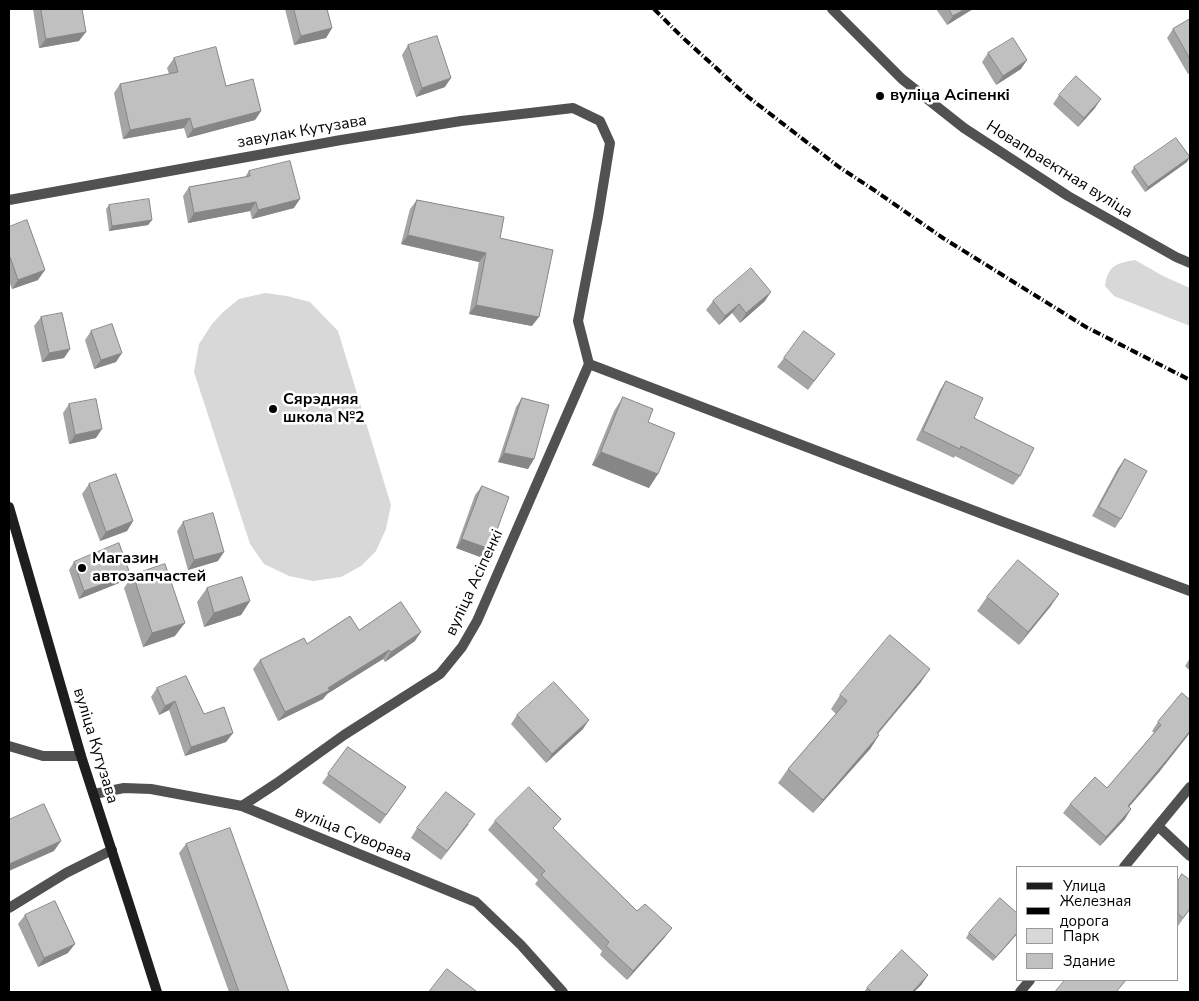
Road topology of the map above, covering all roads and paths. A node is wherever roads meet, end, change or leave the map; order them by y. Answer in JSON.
{"nodes":[{"id":1,"x":832,"y":9,"type":"edge"},
{"id":2,"x":9,"y":200,"type":"edge"},
{"id":3,"x":1190,"y":263,"type":"edge"},
{"id":4,"x":588,"y":364,"type":"junction"},
{"id":5,"x":9,"y":507,"type":"edge"},
{"id":6,"x":1190,"y":590,"type":"edge"},
{"id":7,"x":9,"y":746,"type":"edge"},
{"id":8,"x":81,"y":756,"type":"junction"},
{"id":9,"x":1190,"y":787,"type":"edge"},
{"id":10,"x":94,"y":794,"type":"junction"},
{"id":11,"x":242,"y":806,"type":"junction"},
{"id":12,"x":1158,"y":826,"type":"junction"},
{"id":13,"x":112,"y":850,"type":"junction"},
{"id":14,"x":1190,"y":856,"type":"edge"},
{"id":15,"x":1125,"y":866,"type":"edge"},
{"id":16,"x":9,"y":908,"type":"edge"},
{"id":17,"x":1029,"y":981,"type":"edge"},
{"id":18,"x":156,"y":992,"type":"edge"},
{"id":19,"x":563,"y":992,"type":"edge"},
{"id":20,"x":1020,"y":992,"type":"edge"}],
"edges":[{"from":1,"to":3,"type":"street","name":"Новапраектная вуліца"},
{"from":2,"to":4,"type":"street","name":"завулак Кутузава"},
{"from":4,"to":6,"type":"street"},
{"from":4,"to":11,"type":"street","name":"вуліца Асіпенкі"},
{"from":5,"to":8,"type":"main road","name":"вуліца Кутузава"},
{"from":7,"to":8,"type":"street"},
{"from":8,"to":10,"type":"main road","name":"вуліца Кутузава"},
{"from":9,"to":12,"type":"street"},
{"from":10,"to":11,"type":"street","name":"вуліца Суворава"},
{"from":10,"to":13,"type":"main road","name":"вуліца Кутузава"},
{"from":11,"to":19,"type":"street","name":"вуліца Суворава"},
{"from":12,"to":14,"type":"street"},
{"from":12,"to":15,"type":"street"},
{"from":13,"to":16,"type":"street"},
{"from":13,"to":18,"type":"main road","name":"вуліца Кутузава"},
{"from":17,"to":20,"type":"street"}]}
